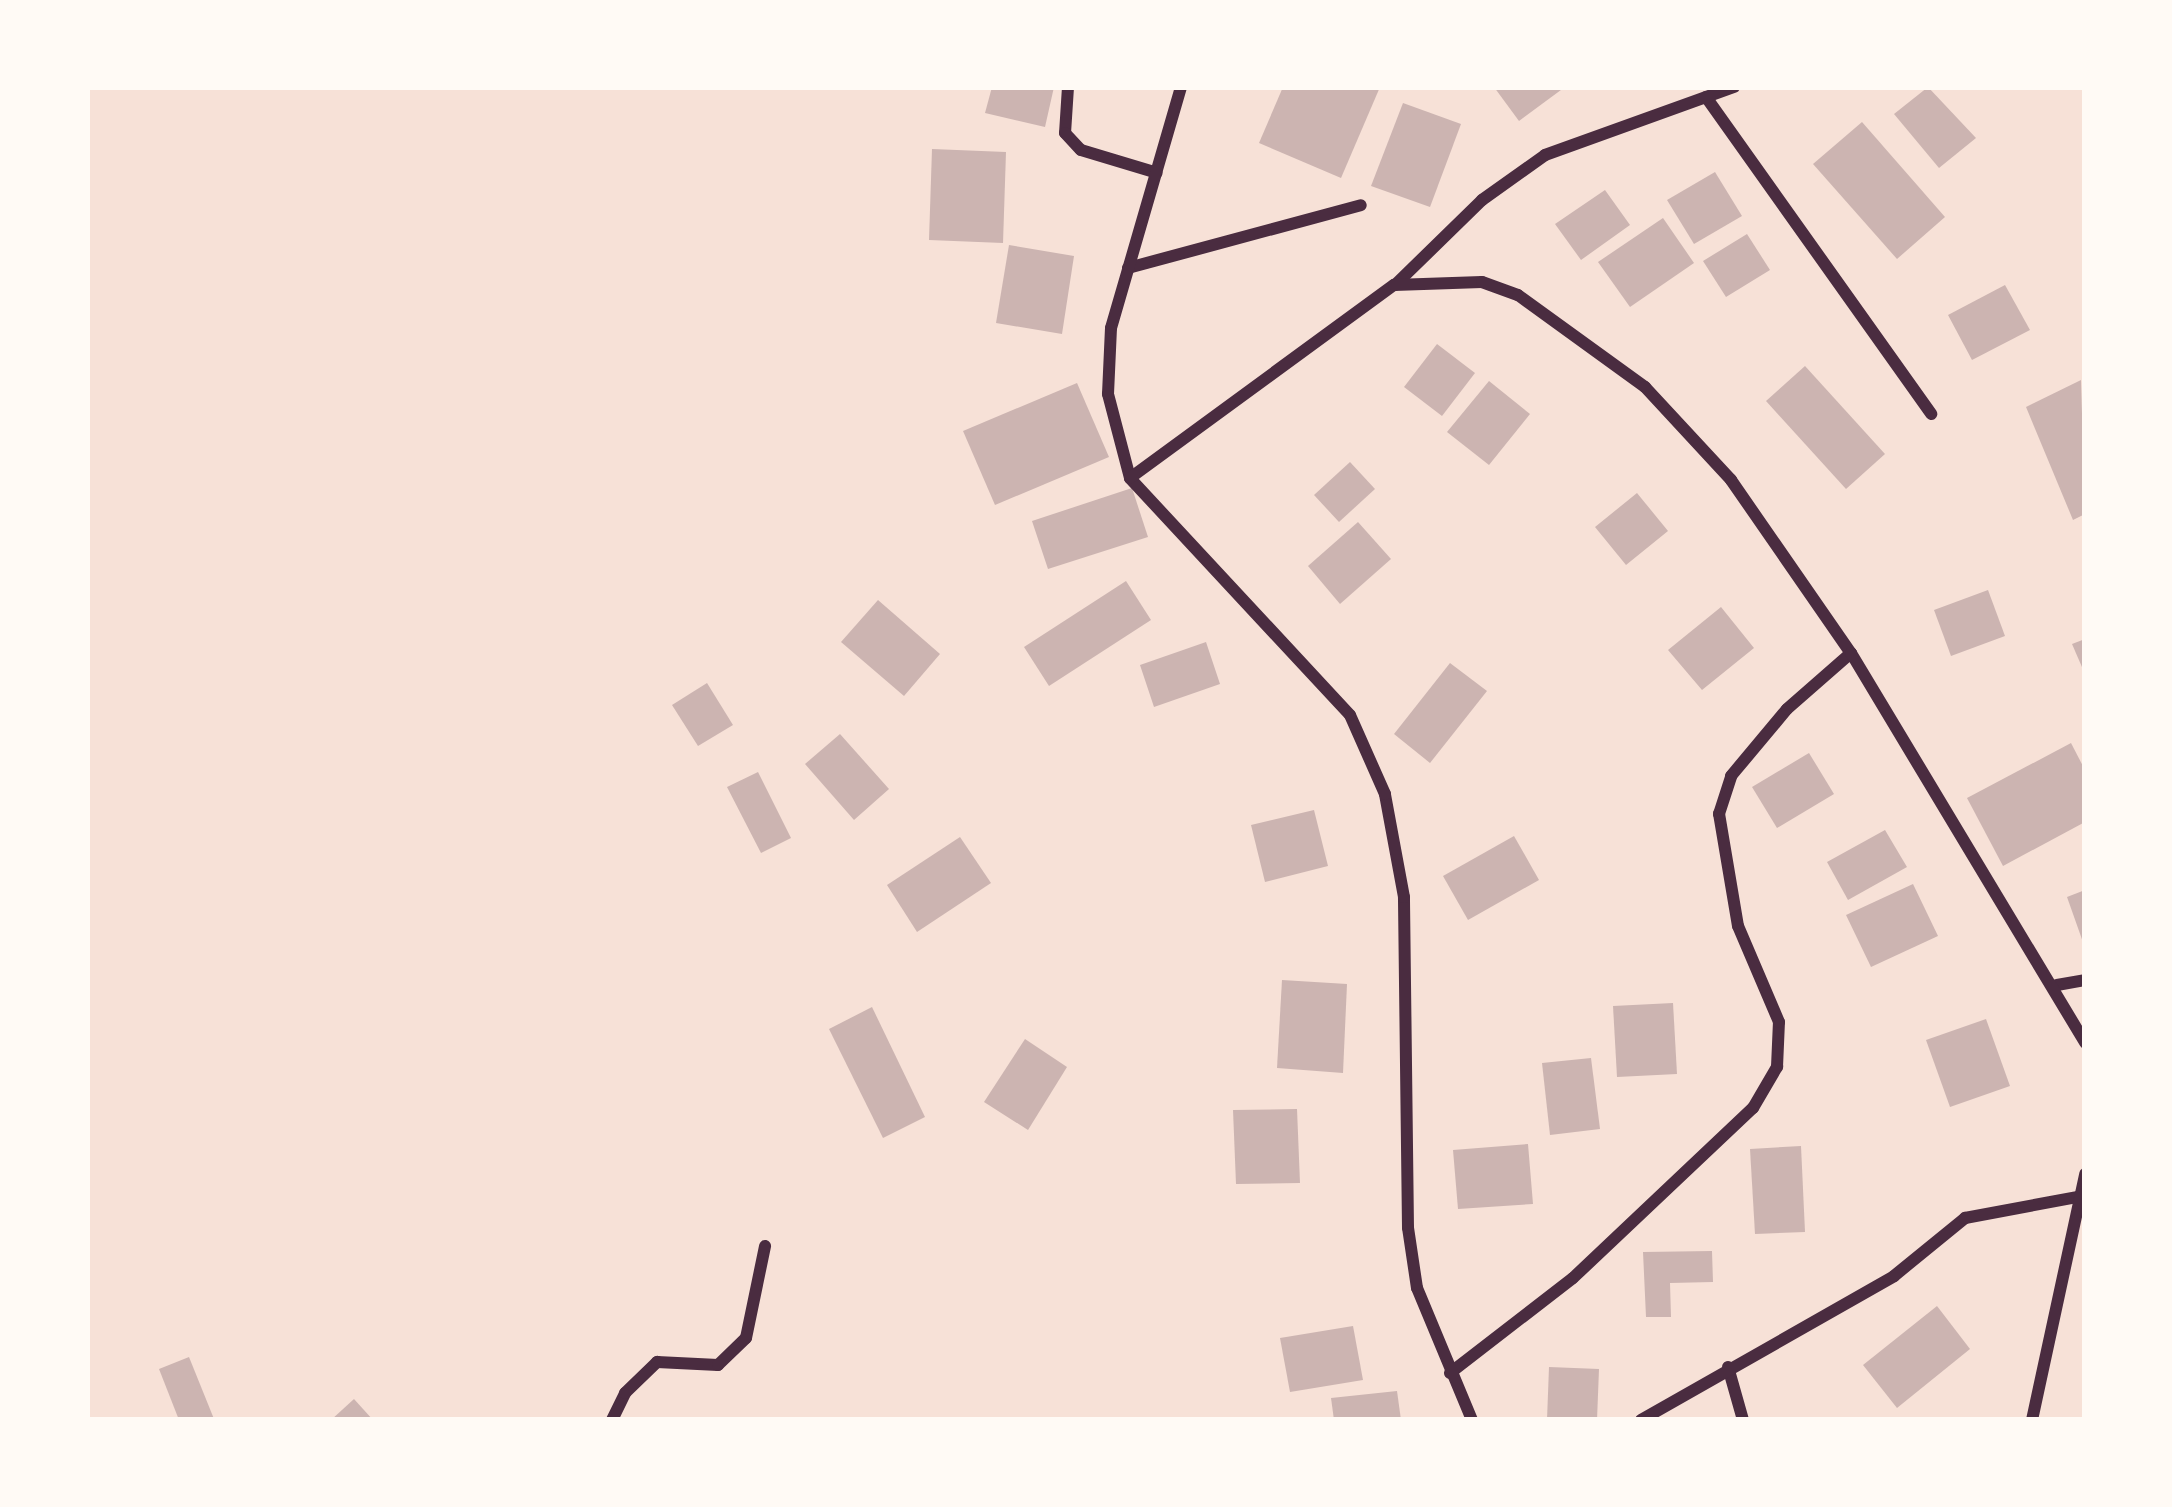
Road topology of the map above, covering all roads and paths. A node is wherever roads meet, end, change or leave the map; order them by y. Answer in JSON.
{"nodes":[{"id":1,"x":1068,"y":87,"type":"edge"},
{"id":2,"x":1181,"y":87,"type":"edge"},
{"id":3,"x":1733,"y":87,"type":"edge"},
{"id":4,"x":1706,"y":97,"type":"junction"},
{"id":5,"x":1157,"y":173,"type":"junction"},
{"id":6,"x":1360,"y":205,"type":"dead end"},
{"id":7,"x":1128,"y":268,"type":"junction"},
{"id":8,"x":1394,"y":285,"type":"junction"},
{"id":9,"x":1931,"y":414,"type":"dead end"},
{"id":10,"x":1130,"y":478,"type":"junction"},
{"id":11,"x":1851,"y":653,"type":"junction"},
{"id":12,"x":2085,"y":980,"type":"edge"},
{"id":13,"x":2057,"y":985,"type":"junction"},
{"id":14,"x":2085,"y":1042,"type":"edge"},
{"id":15,"x":2085,"y":1174,"type":"edge"},
{"id":16,"x":2082,"y":1196,"type":"junction"},
{"id":17,"x":764,"y":1246,"type":"dead end"},
{"id":18,"x":1728,"y":1367,"type":"junction"},
{"id":19,"x":1450,"y":1373,"type":"junction"},
{"id":20,"x":612,"y":1420,"type":"edge"},
{"id":21,"x":1472,"y":1420,"type":"edge"},
{"id":22,"x":1641,"y":1420,"type":"edge"},
{"id":23,"x":1743,"y":1420,"type":"edge"},
{"id":24,"x":2032,"y":1420,"type":"edge"}],
"edges":[{"from":1,"to":5,"type":"street"},
{"from":2,"to":5,"type":"street"},
{"from":3,"to":4,"type":"street"},
{"from":4,"to":8,"type":"street"},
{"from":4,"to":9,"type":"street"},
{"from":5,"to":7,"type":"street"},
{"from":6,"to":7,"type":"street"},
{"from":7,"to":10,"type":"street"},
{"from":8,"to":10,"type":"street"},
{"from":8,"to":11,"type":"street"},
{"from":10,"to":19,"type":"street"},
{"from":11,"to":13,"type":"street"},
{"from":11,"to":19,"type":"street"},
{"from":12,"to":13,"type":"street"},
{"from":13,"to":14,"type":"street"},
{"from":15,"to":16,"type":"street"},
{"from":16,"to":18,"type":"street"},
{"from":16,"to":24,"type":"street"},
{"from":17,"to":20,"type":"street"},
{"from":18,"to":22,"type":"street"},
{"from":18,"to":23,"type":"street"},
{"from":19,"to":21,"type":"street"}]}
